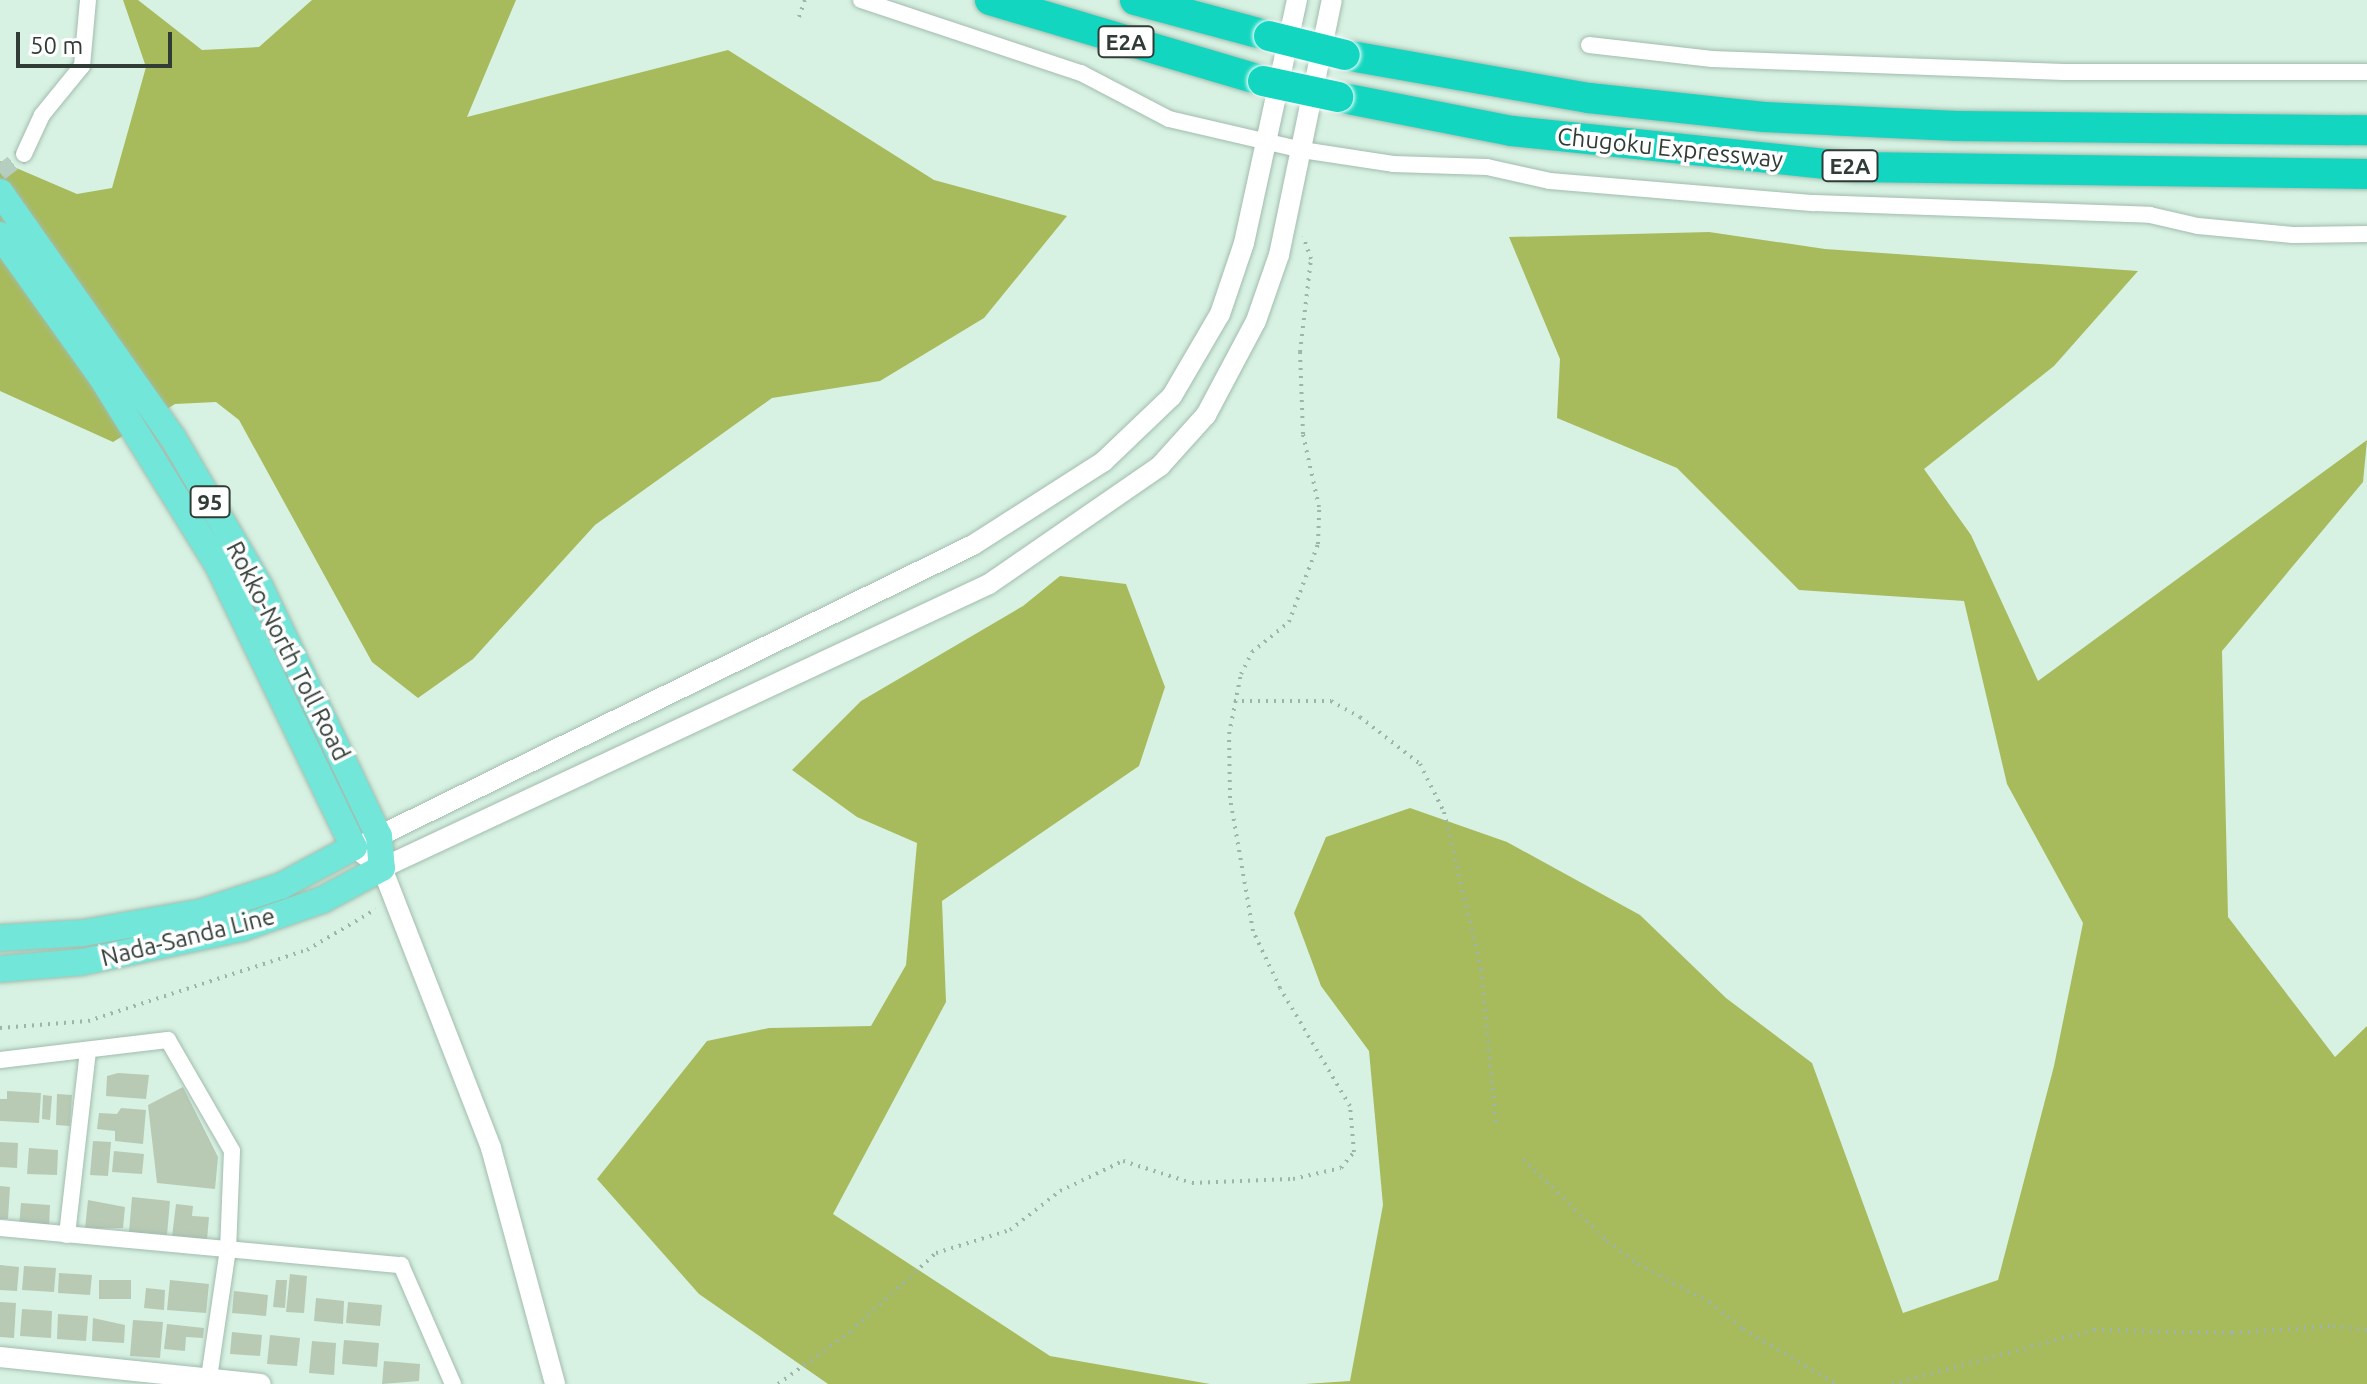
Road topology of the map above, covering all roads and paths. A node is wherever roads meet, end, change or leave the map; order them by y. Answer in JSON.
{"nodes":[{"id":1,"x":88,"y":0,"type":"edge"},
{"id":2,"x":805,"y":0,"type":"edge"},
{"id":3,"x":861,"y":0,"type":"edge"},
{"id":4,"x":990,"y":0,"type":"edge"},
{"id":5,"x":1135,"y":0,"type":"edge"},
{"id":6,"x":1297,"y":0,"type":"edge"},
{"id":7,"x":1332,"y":0,"type":"edge"},
{"id":8,"x":799,"y":17,"type":"dead end"},
{"id":9,"x":1589,"y":45,"type":"dead end"},
{"id":10,"x":2367,"y":72,"type":"edge"},
{"id":11,"x":2367,"y":130,"type":"edge"},
{"id":12,"x":1269,"y":141,"type":"junction"},
{"id":13,"x":1302,"y":150,"type":"junction"},
{"id":14,"x":24,"y":154,"type":"tunnel mouth"},
{"id":15,"x":2367,"y":174,"type":"edge"},
{"id":16,"x":0,"y":192,"type":"edge"},
{"id":17,"x":1291,"y":201,"type":"junction"},
{"id":18,"x":2367,"y":234,"type":"edge"},
{"id":19,"x":0,"y":235,"type":"edge"},
{"id":20,"x":1234,"y":701,"type":"junction"},
{"id":21,"x":379,"y":836,"type":"junction"},
{"id":22,"x":354,"y":847,"type":"junction"},
{"id":23,"x":382,"y":868,"type":"junction"},
{"id":24,"x":394,"y":903,"type":"junction"},
{"id":25,"x":0,"y":938,"type":"edge"},
{"id":26,"x":0,"y":969,"type":"edge"},
{"id":27,"x":0,"y":1028,"type":"edge"},
{"id":28,"x":88,"y":1051,"type":"junction"},
{"id":29,"x":0,"y":1060,"type":"edge"},
{"id":30,"x":1496,"y":1124,"type":"dead end"},
{"id":31,"x":1523,"y":1159,"type":"dead end"},
{"id":32,"x":0,"y":1228,"type":"edge"},
{"id":33,"x":67,"y":1235,"type":"junction"},
{"id":34,"x":228,"y":1249,"type":"junction"},
{"id":35,"x":2367,"y":1330,"type":"edge"},
{"id":36,"x":0,"y":1357,"type":"edge"},
{"id":37,"x":208,"y":1382,"type":"edge"},
{"id":38,"x":261,"y":1384,"type":"edge"},
{"id":39,"x":453,"y":1384,"type":"edge"},
{"id":40,"x":555,"y":1384,"type":"edge"},
{"id":41,"x":778,"y":1384,"type":"edge"},
{"id":42,"x":1836,"y":1384,"type":"edge"},
{"id":43,"x":1892,"y":1384,"type":"edge"}],
"edges":[{"from":1,"to":14,"type":"street"},
{"from":2,"to":8,"type":"path"},
{"from":3,"to":12,"type":"street"},
{"from":4,"to":15,"type":"highway","name":"Chugoku Expressway","number":"E2A","bridge":true},
{"from":5,"to":11,"type":"highway","name":"Chugoku Expressway","number":"E2A","bridge":true},
{"from":6,"to":12,"type":"street"},
{"from":7,"to":13,"type":"street"},
{"from":9,"to":10,"type":"street"},
{"from":12,"to":13,"type":"street"},
{"from":12,"to":21,"type":"street"},
{"from":13,"to":17,"type":"street"},
{"from":13,"to":18,"type":"street"},
{"from":16,"to":21,"type":"main road","name":"Rokko-North Toll Road","number":"95"},
{"from":17,"to":20,"type":"path"},
{"from":17,"to":23,"type":"street"},
{"from":19,"to":22,"type":"main road","name":"Rokko-North Toll Road","number":"95"},
{"from":20,"to":30,"type":"path"},
{"from":20,"to":41,"type":"path"},
{"from":21,"to":22,"type":"street"},
{"from":21,"to":23,"type":"main road","number":"95"},
{"from":22,"to":23,"type":"street"},
{"from":22,"to":25,"type":"main road","name":"Nada-Sanda Line"},
{"from":23,"to":24,"type":"street"},
{"from":23,"to":26,"type":"main road","name":"Nada-Sanda Line"},
{"from":24,"to":27,"type":"path"},
{"from":24,"to":40,"type":"street"},
{"from":28,"to":29,"type":"street"},
{"from":28,"to":33,"type":"street"},
{"from":28,"to":34,"type":"street"},
{"from":31,"to":42,"type":"path"},
{"from":32,"to":33,"type":"street"},
{"from":33,"to":34,"type":"street"},
{"from":34,"to":37,"type":"street"},
{"from":34,"to":39,"type":"street"},
{"from":35,"to":43,"type":"path"},
{"from":36,"to":37,"type":"street"},
{"from":37,"to":38,"type":"street"}]}
